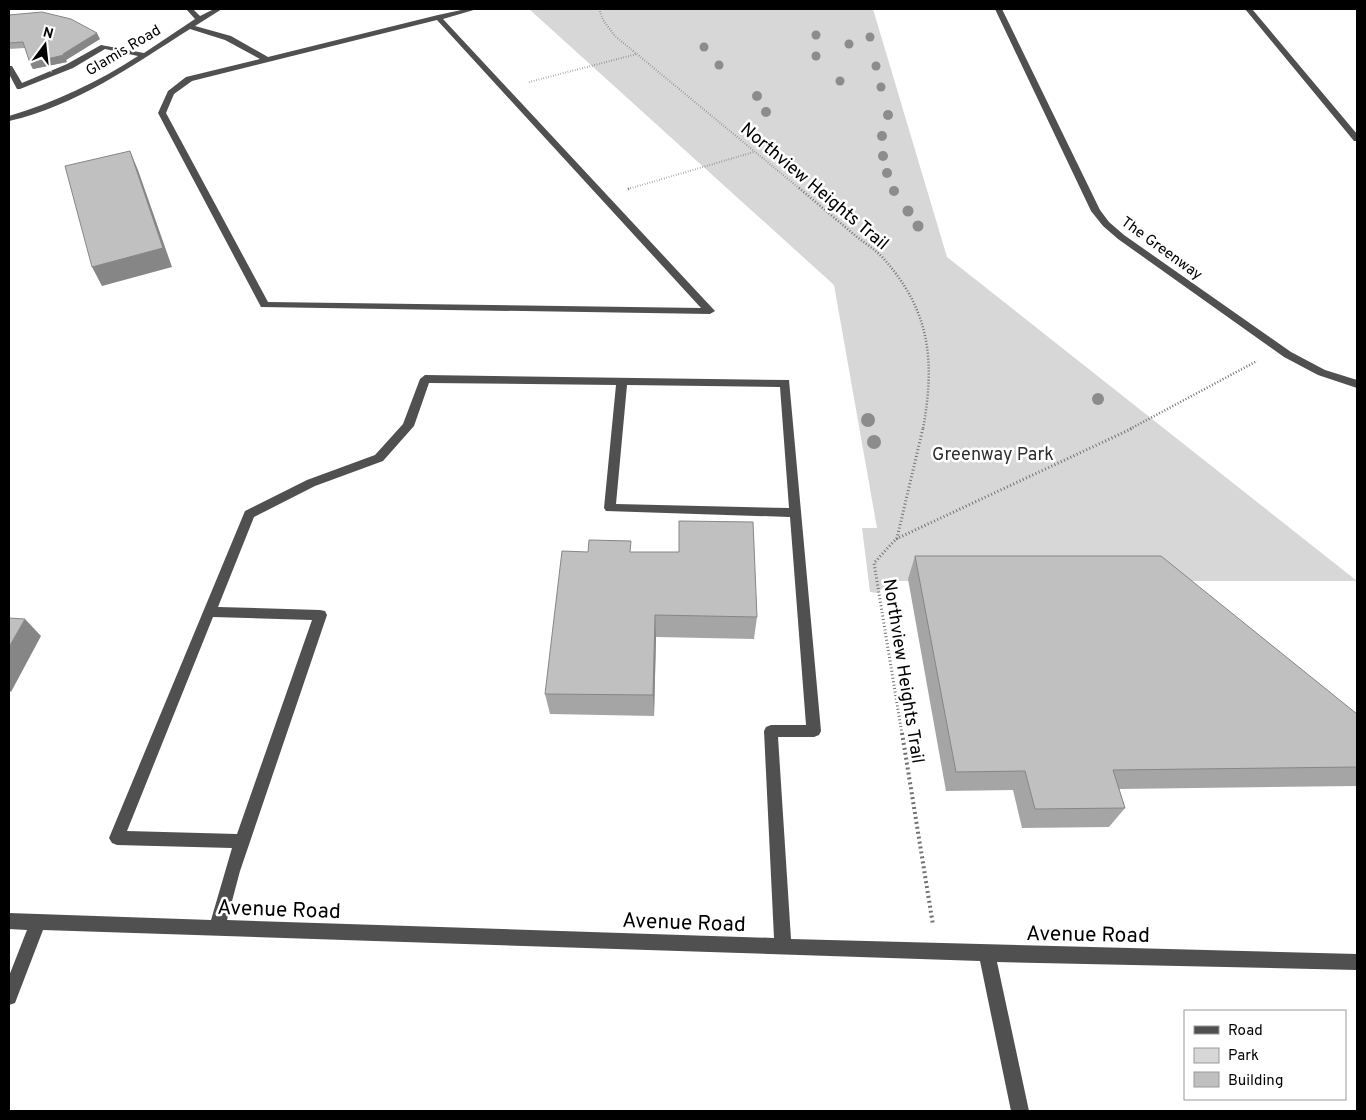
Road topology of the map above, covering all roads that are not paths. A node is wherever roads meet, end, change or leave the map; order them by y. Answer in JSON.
{"nodes":[{"id":1,"x":189,"y":9,"type":"edge"},
{"id":2,"x":219,"y":9,"type":"edge"},
{"id":3,"x":474,"y":9,"type":"edge"},
{"id":4,"x":998,"y":9,"type":"edge"},
{"id":5,"x":1248,"y":9,"type":"edge"},
{"id":6,"x":438,"y":17,"type":"junction"},
{"id":7,"x":199,"y":19,"type":"junction"},
{"id":8,"x":188,"y":26,"type":"junction"},
{"id":9,"x":145,"y":55,"type":"junction"},
{"id":10,"x":267,"y":60,"type":"junction"},
{"id":11,"x":9,"y":68,"type":"edge"},
{"id":12,"x":9,"y":119,"type":"edge"},
{"id":13,"x":1357,"y":139,"type":"edge"},
{"id":14,"x":622,"y":381,"type":"junction"},
{"id":15,"x":1357,"y":384,"type":"edge"},
{"id":16,"x":795,"y":513,"type":"junction"},
{"id":17,"x":208,"y":612,"type":"junction"},
{"id":18,"x":242,"y":841,"type":"junction"},
{"id":19,"x":9,"y":921,"type":"edge"},
{"id":20,"x":38,"y":922,"type":"junction"},
{"id":21,"x":217,"y":928,"type":"junction"},
{"id":22,"x":784,"y":947,"type":"junction"},
{"id":23,"x":987,"y":953,"type":"junction"},
{"id":24,"x":1357,"y":962,"type":"edge"},
{"id":25,"x":9,"y":997,"type":"edge"},
{"id":26,"x":1020,"y":1111,"type":"edge"}],
"edges":[{"from":1,"to":7,"type":"street"},
{"from":2,"to":7,"type":"street","name":"Glamis Road"},
{"from":3,"to":6,"type":"street"},
{"from":4,"to":15,"type":"street","name":"The Greenway"},
{"from":5,"to":13,"type":"street"},
{"from":6,"to":10,"type":"street"},
{"from":6,"to":10,"type":"street"},
{"from":7,"to":8,"type":"street","name":"Glamis Road"},
{"from":8,"to":9,"type":"street","name":"Glamis Road"},
{"from":8,"to":10,"type":"street"},
{"from":9,"to":11,"type":"street"},
{"from":9,"to":12,"type":"street","name":"Glamis Road"},
{"from":14,"to":16,"type":"street"},
{"from":14,"to":16,"type":"street"},
{"from":14,"to":17,"type":"street"},
{"from":16,"to":22,"type":"street"},
{"from":17,"to":18,"type":"street"},
{"from":17,"to":18,"type":"street"},
{"from":18,"to":21,"type":"street"},
{"from":19,"to":20,"type":"street","name":"Avenue Road"},
{"from":20,"to":21,"type":"street","name":"Avenue Road"},
{"from":20,"to":25,"type":"street"},
{"from":21,"to":22,"type":"street","name":"Avenue Road"},
{"from":22,"to":23,"type":"street","name":"Avenue Road"},
{"from":23,"to":24,"type":"street","name":"Avenue Road"},
{"from":23,"to":26,"type":"street"}]}
